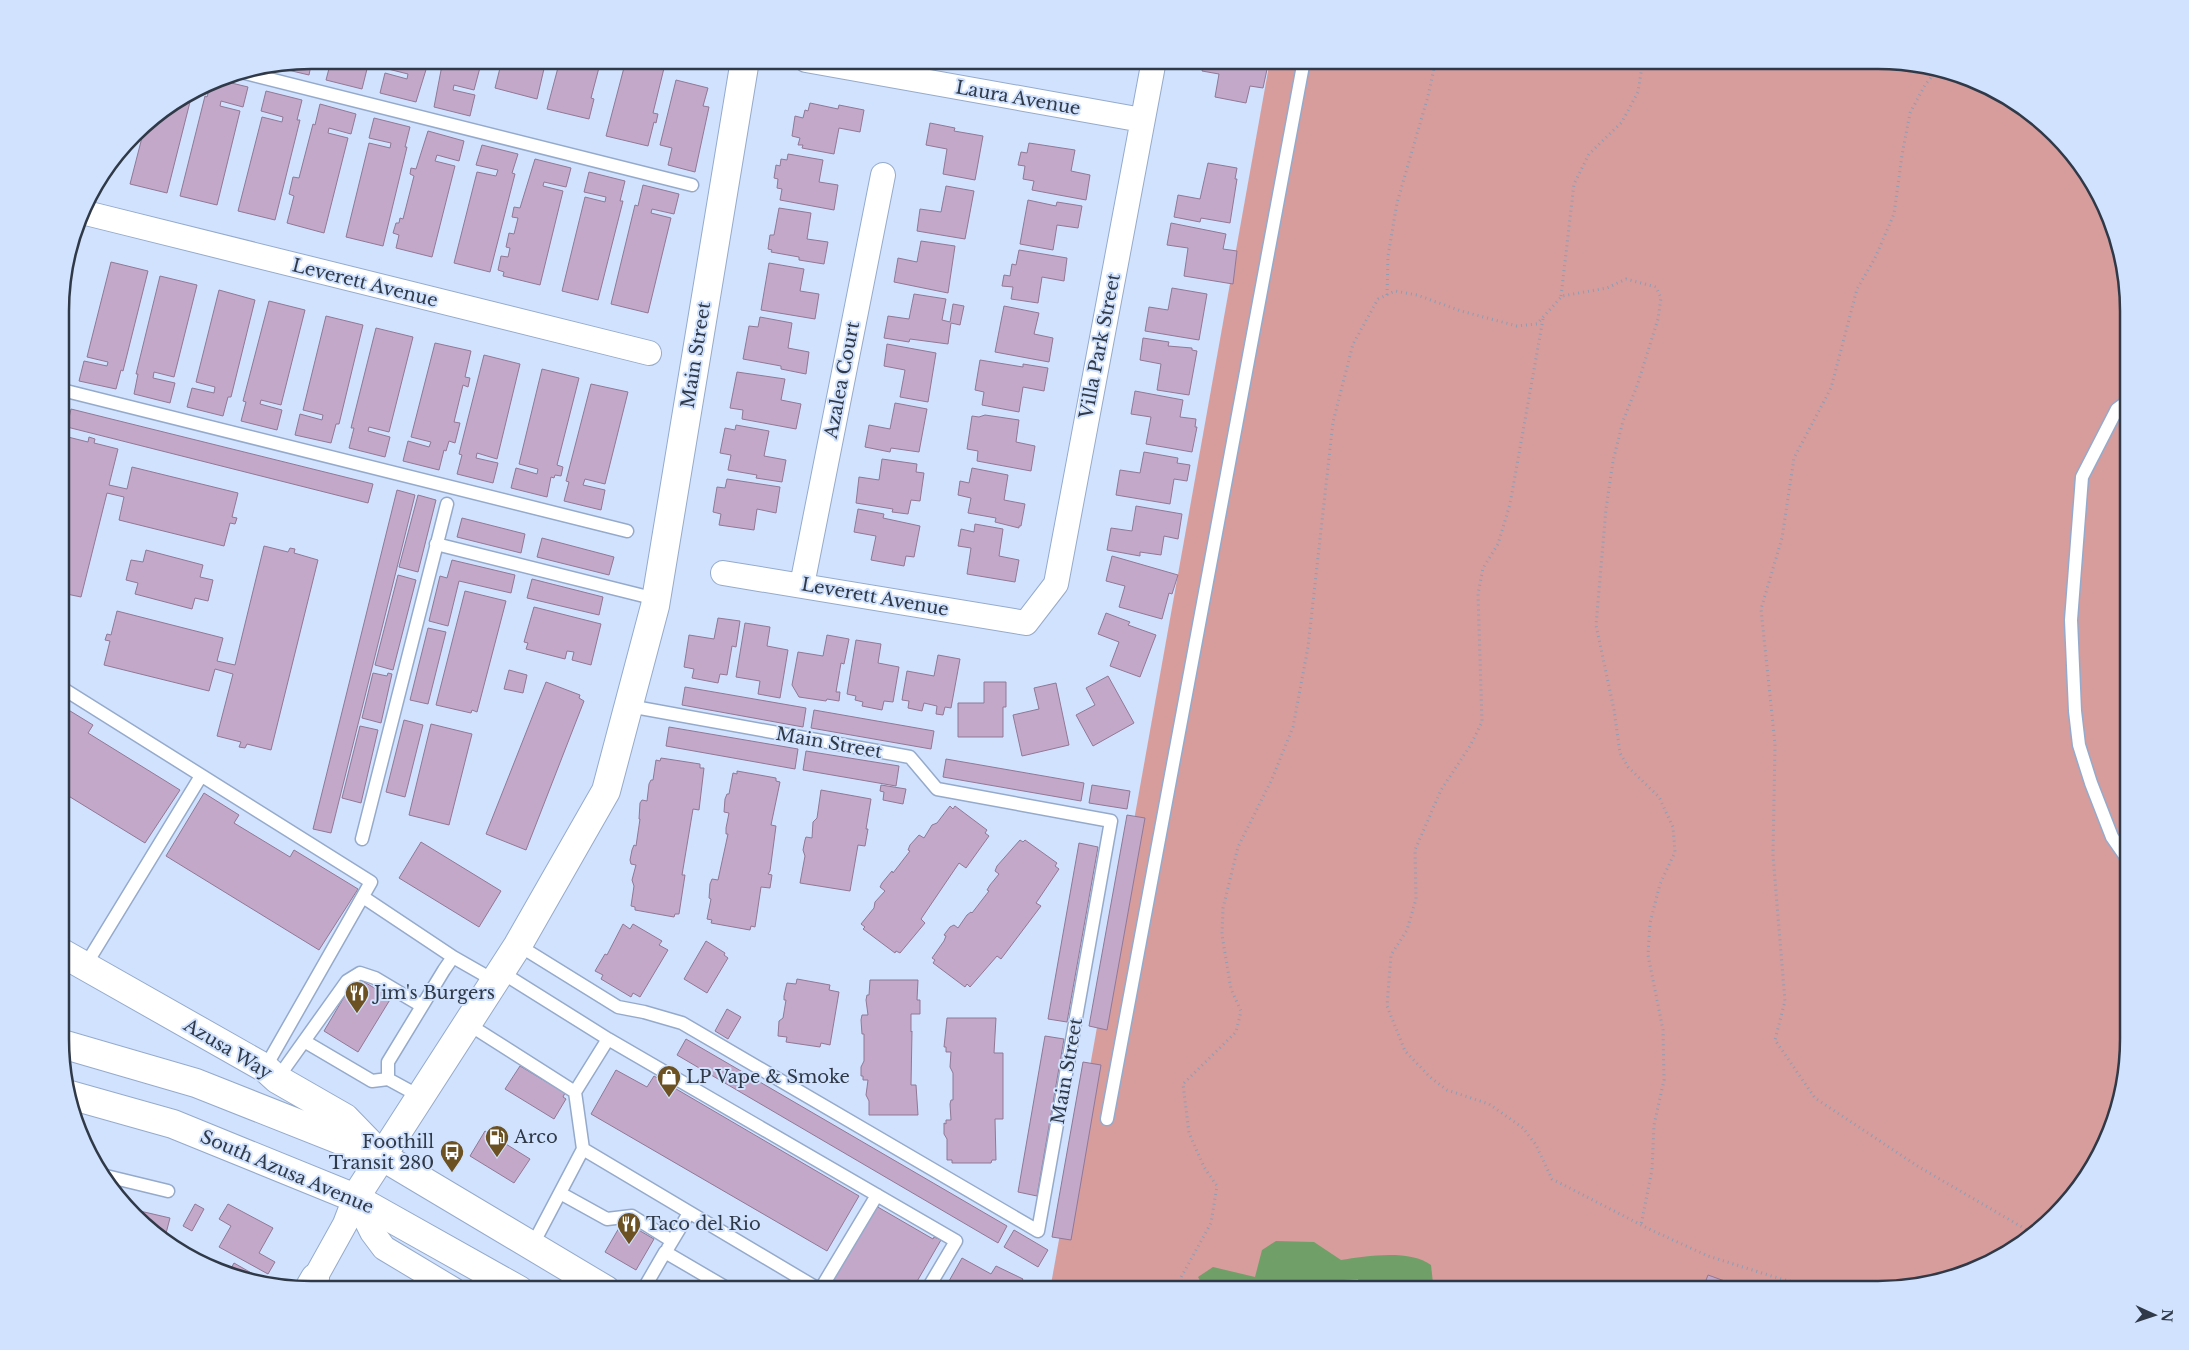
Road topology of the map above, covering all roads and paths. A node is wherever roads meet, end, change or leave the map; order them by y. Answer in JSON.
{"nodes":[{"id":1,"x":744,"y":69,"type":"edge"},
{"id":2,"x":856,"y":69,"type":"edge"},
{"id":3,"x":1152,"y":69,"type":"edge"},
{"id":4,"x":1302,"y":69,"type":"edge"},
{"id":5,"x":1434,"y":69,"type":"edge"},
{"id":6,"x":1642,"y":69,"type":"edge"},
{"id":7,"x":254,"y":75,"type":"edge"},
{"id":8,"x":1933,"y":75,"type":"edge"},
{"id":9,"x":1142,"y":120,"type":"junction"},
{"id":10,"x":883,"y":175,"type":"dead end"},
{"id":11,"x":692,"y":185,"type":"dead end"},
{"id":12,"x":89,"y":214,"type":"edge"},
{"id":13,"x":1387,"y":295,"type":"junction"},
{"id":14,"x":1562,"y":296,"type":"junction"},
{"id":15,"x":1544,"y":317,"type":"junction"},
{"id":16,"x":649,"y":354,"type":"dead end"},
{"id":17,"x":69,"y":392,"type":"edge"},
{"id":18,"x":2120,"y":407,"type":"edge"},
{"id":19,"x":447,"y":504,"type":"dead end"},
{"id":20,"x":628,"y":531,"type":"dead end"},
{"id":21,"x":436,"y":544,"type":"junction"},
{"id":22,"x":723,"y":573,"type":"dead end"},
{"id":23,"x":802,"y":584,"type":"junction"},
{"id":24,"x":656,"y":599,"type":"junction"},
{"id":25,"x":1026,"y":623,"type":"joint"},
{"id":26,"x":69,"y":692,"type":"edge"},
{"id":27,"x":629,"y":706,"type":"junction"},
{"id":28,"x":201,"y":776,"type":"junction"},
{"id":29,"x":362,"y":839,"type":"dead end"},
{"id":30,"x":2120,"y":848,"type":"edge"},
{"id":31,"x":363,"y":897,"type":"junction"},
{"id":32,"x":518,"y":945,"type":"junction"},
{"id":33,"x":453,"y":957,"type":"junction"},
{"id":34,"x":74,"y":959,"type":"edge"},
{"id":35,"x":498,"y":977,"type":"junction"},
{"id":36,"x":422,"y":1006,"type":"junction"},
{"id":37,"x":468,"y":1024,"type":"junction"},
{"id":38,"x":608,"y":1038,"type":"junction"},
{"id":39,"x":304,"y":1041,"type":"junction"},
{"id":40,"x":69,"y":1046,"type":"edge"},
{"id":41,"x":271,"y":1074,"type":"junction"},
{"id":42,"x":388,"y":1079,"type":"junction"},
{"id":43,"x":576,"y":1092,"type":"junction"},
{"id":44,"x":76,"y":1097,"type":"edge"},
{"id":45,"x":421,"y":1097,"type":"junction"},
{"id":46,"x":1107,"y":1119,"type":"dead end"},
{"id":47,"x":583,"y":1150,"type":"junction"},
{"id":48,"x":383,"y":1157,"type":"junction"},
{"id":49,"x":113,"y":1178,"type":"edge"},
{"id":50,"x":168,"y":1191,"type":"dead end"},
{"id":51,"x":560,"y":1193,"type":"junction"},
{"id":52,"x":877,"y":1195,"type":"junction"},
{"id":53,"x":355,"y":1198,"type":"junction"},
{"id":54,"x":690,"y":1213,"type":"junction"},
{"id":55,"x":1641,"y":1225,"type":"junction"},
{"id":56,"x":2027,"y":1230,"type":"edge"},
{"id":57,"x":532,"y":1246,"type":"junction"},
{"id":58,"x":668,"y":1246,"type":"junction"},
{"id":59,"x":313,"y":1281,"type":"edge"},
{"id":60,"x":439,"y":1281,"type":"edge"},
{"id":61,"x":503,"y":1281,"type":"edge"},
{"id":62,"x":591,"y":1281,"type":"edge"},
{"id":63,"x":648,"y":1281,"type":"edge"},
{"id":64,"x":717,"y":1281,"type":"edge"},
{"id":65,"x":805,"y":1281,"type":"edge"},
{"id":66,"x":825,"y":1281,"type":"edge"},
{"id":67,"x":932,"y":1281,"type":"edge"},
{"id":68,"x":1179,"y":1281,"type":"edge"},
{"id":69,"x":1789,"y":1281,"type":"edge"}],
"edges":[{"from":1,"to":24,"type":"main road","name":"Main Street"},
{"from":2,"to":9,"type":"street","name":"Laura Avenue"},
{"from":3,"to":9,"type":"street","name":"Villa Park Street"},
{"from":4,"to":46,"type":"lane"},
{"from":5,"to":13,"type":"path"},
{"from":6,"to":14,"type":"path"},
{"from":7,"to":11,"type":"lane"},
{"from":8,"to":56,"type":"path"},
{"from":9,"to":25,"type":"street","name":"Villa Park Street"},
{"from":10,"to":23,"type":"street","name":"Azalea Court"},
{"from":12,"to":16,"type":"street","name":"Leverett Avenue"},
{"from":13,"to":15,"type":"path"},
{"from":13,"to":68,"type":"path"},
{"from":14,"to":15,"type":"path"},
{"from":14,"to":55,"type":"path"},
{"from":15,"to":55,"type":"path"},
{"from":17,"to":20,"type":"lane"},
{"from":18,"to":30,"type":"lane"},
{"from":19,"to":21,"type":"lane"},
{"from":21,"to":24,"type":"lane"},
{"from":21,"to":29,"type":"lane"},
{"from":22,"to":23,"type":"street","name":"Leverett Avenue"},
{"from":23,"to":25,"type":"street","name":"Leverett Avenue"},
{"from":24,"to":27,"type":"main road","name":"Main Street"},
{"from":26,"to":28,"type":"lane"},
{"from":27,"to":32,"type":"main road","name":"Main Street"},
{"from":27,"to":32,"type":"lane","name":"Main Street"},
{"from":28,"to":31,"type":"lane"},
{"from":28,"to":34,"type":"lane"},
{"from":31,"to":33,"type":"lane"},
{"from":31,"to":41,"type":"lane"},
{"from":32,"to":35,"type":"main road","name":"Main Street"},
{"from":33,"to":35,"type":"lane"},
{"from":33,"to":36,"type":"lane"},
{"from":34,"to":41,"type":"main road","name":"Azusa Way"},
{"from":35,"to":37,"type":"main road","name":"Main Street"},
{"from":35,"to":38,"type":"lane"},
{"from":36,"to":39,"type":"lane"},
{"from":36,"to":42,"type":"lane"},
{"from":37,"to":43,"type":"lane"},
{"from":37,"to":45,"type":"main road","name":"Main Street"},
{"from":38,"to":43,"type":"lane"},
{"from":38,"to":52,"type":"lane"},
{"from":39,"to":41,"type":"lane"},
{"from":39,"to":42,"type":"lane"},
{"from":40,"to":48,"type":"main road"},
{"from":41,"to":48,"type":"main road","name":"Azusa Way"},
{"from":42,"to":45,"type":"lane"},
{"from":43,"to":47,"type":"lane"},
{"from":44,"to":53,"type":"main road","name":"South Azusa Avenue"},
{"from":45,"to":48,"type":"main road","name":"Main Street"},
{"from":47,"to":51,"type":"lane"},
{"from":47,"to":54,"type":"lane"},
{"from":48,"to":53,"type":"main road","name":"Main Street"},
{"from":48,"to":57,"type":"main road"},
{"from":49,"to":50,"type":"lane"},
{"from":51,"to":57,"type":"lane"},
{"from":51,"to":58,"type":"lane"},
{"from":52,"to":66,"type":"lane"},
{"from":52,"to":67,"type":"lane"},
{"from":53,"to":59,"type":"street"},
{"from":53,"to":60,"type":"street"},
{"from":53,"to":61,"type":"main road","name":"South Azusa Avenue"},
{"from":54,"to":58,"type":"lane"},
{"from":54,"to":65,"type":"lane"},
{"from":55,"to":69,"type":"path"},
{"from":57,"to":62,"type":"main road"},
{"from":58,"to":63,"type":"lane"},
{"from":58,"to":64,"type":"lane"}]}
